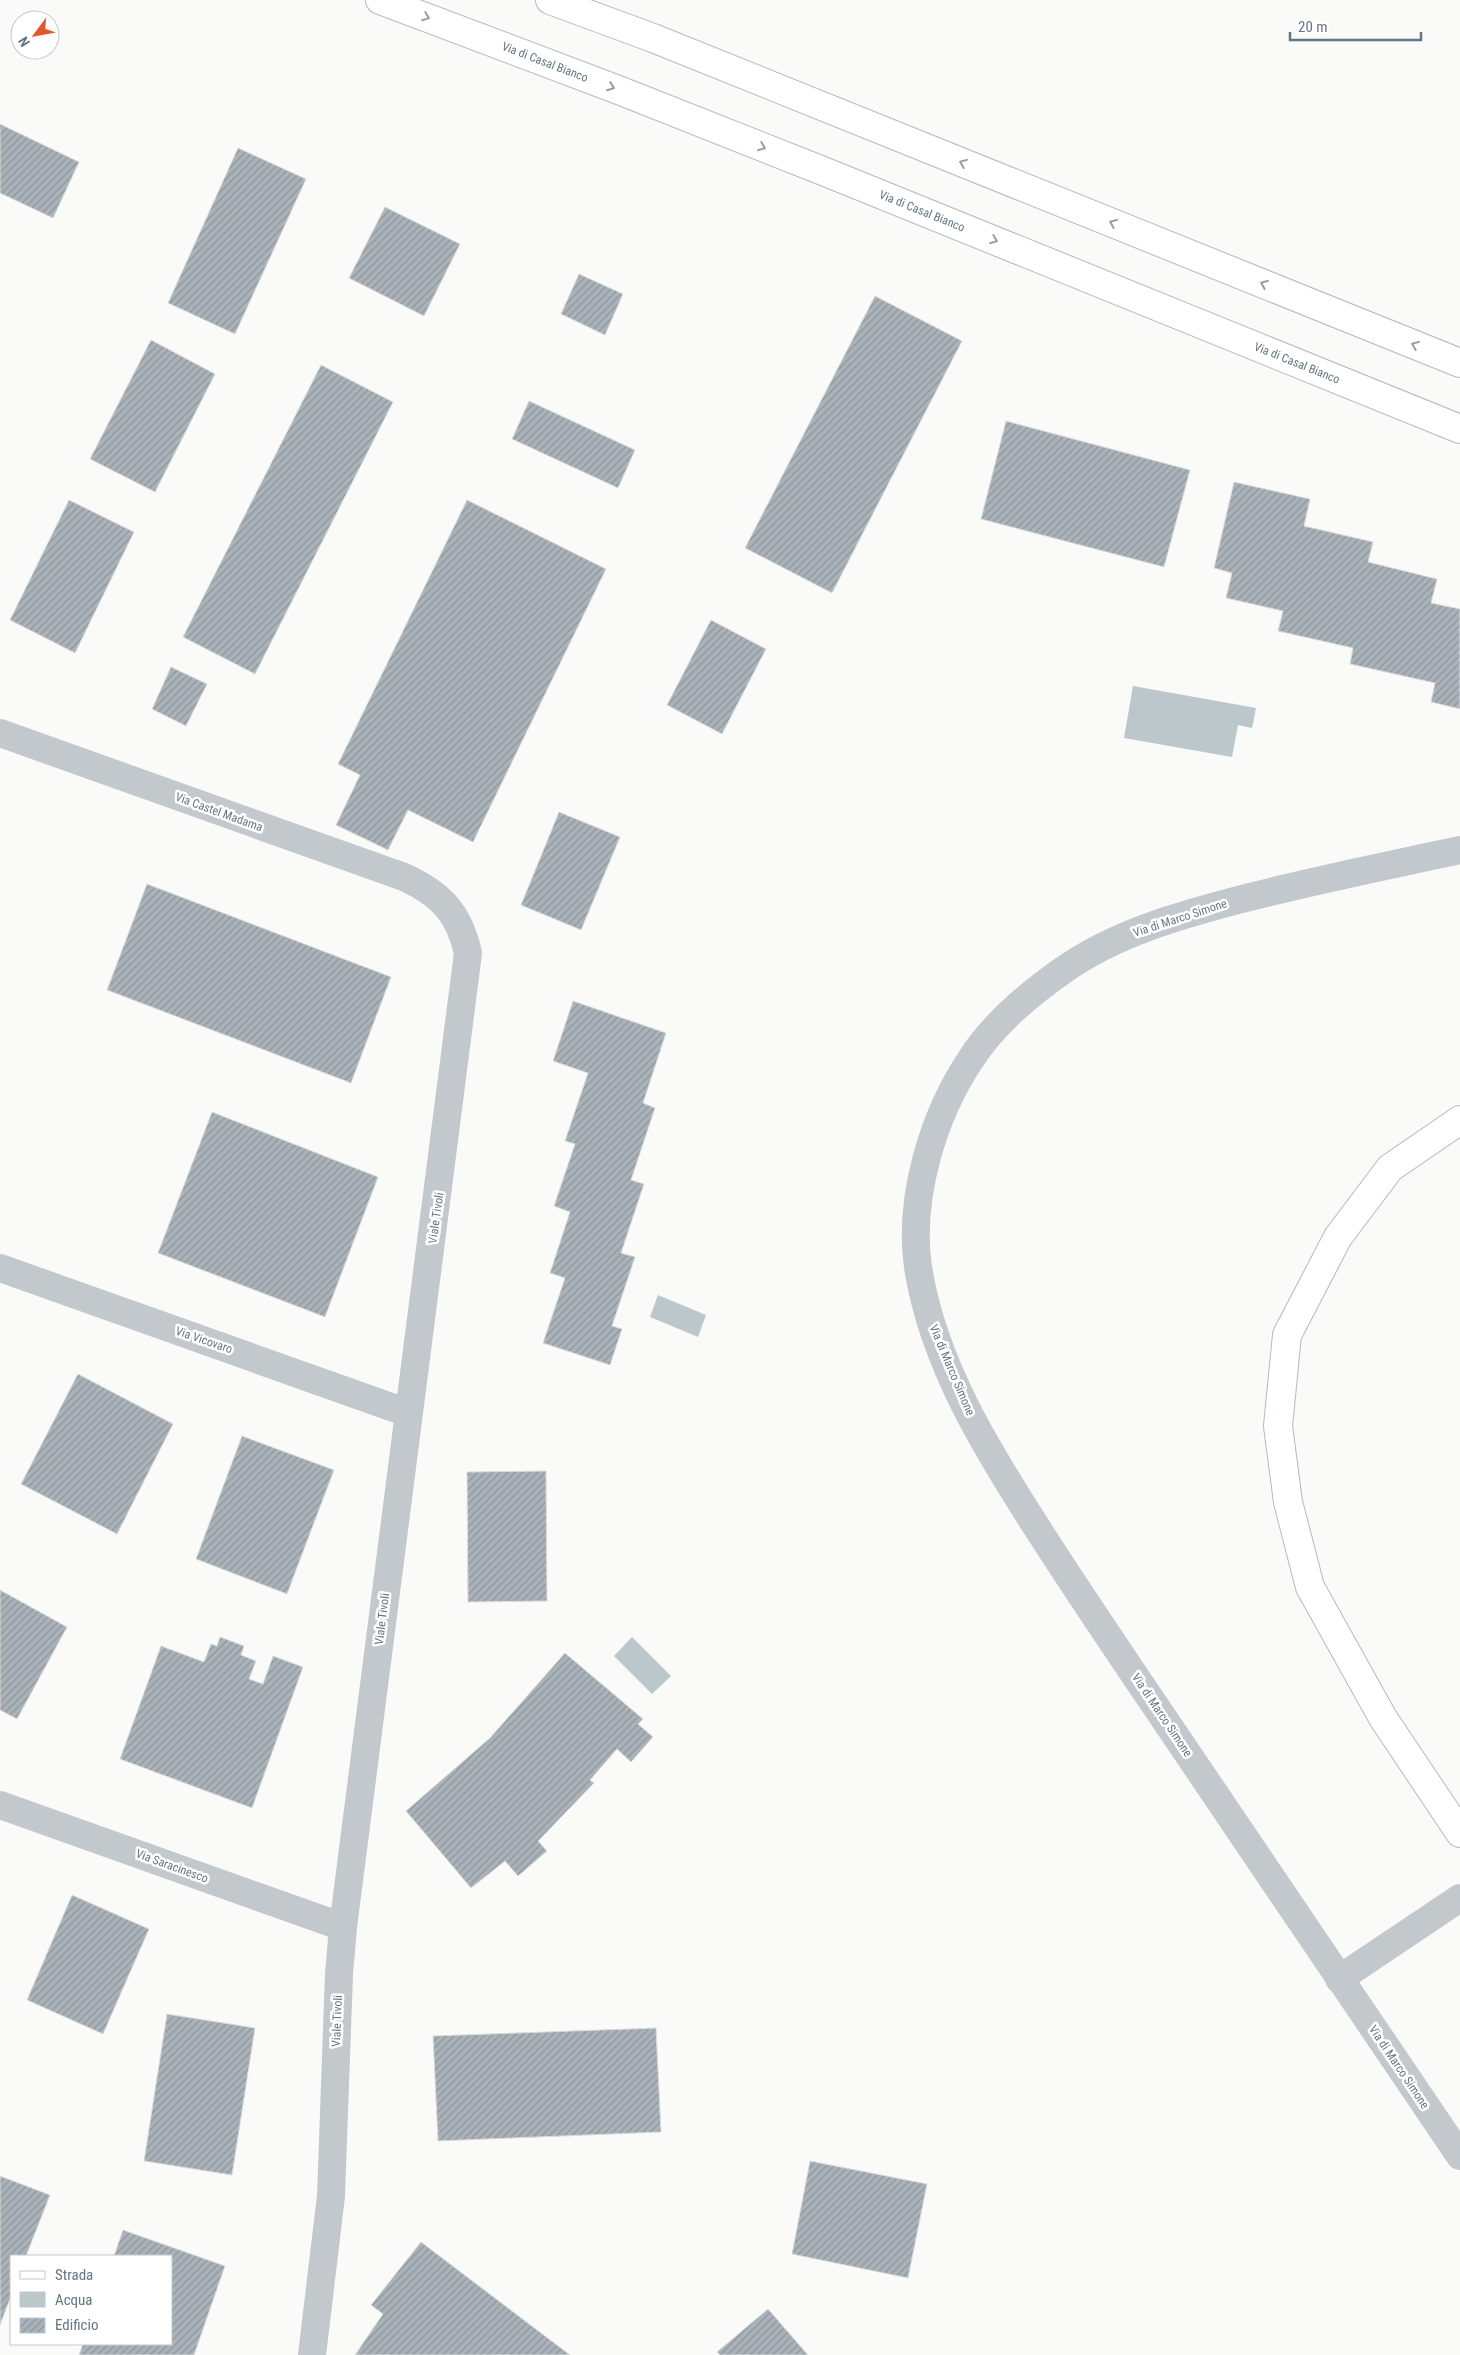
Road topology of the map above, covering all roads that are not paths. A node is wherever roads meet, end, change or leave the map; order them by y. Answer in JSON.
{"nodes":[{"id":1,"x":380,"y":0,"type":"edge"},
{"id":2,"x":550,"y":0,"type":"edge"},
{"id":3,"x":1460,"y":363,"type":"edge"},
{"id":4,"x":1460,"y":429,"type":"edge"},
{"id":5,"x":0,"y":733,"type":"edge"},
{"id":6,"x":1460,"y":850,"type":"edge"},
{"id":7,"x":435,"y":895,"type":"joint"},
{"id":8,"x":1460,"y":1120,"type":"edge"},
{"id":9,"x":0,"y":1268,"type":"edge"},
{"id":10,"x":408,"y":1413,"type":"junction"},
{"id":11,"x":0,"y":1805,"type":"edge"},
{"id":12,"x":1460,"y":1833,"type":"edge"},
{"id":13,"x":1460,"y":1898,"type":"edge"},
{"id":14,"x":343,"y":1927,"type":"junction"},
{"id":15,"x":1339,"y":1979,"type":"junction"},
{"id":16,"x":1460,"y":2156,"type":"edge"},
{"id":17,"x":312,"y":2355,"type":"edge"}],
"edges":[{"from":1,"to":4,"type":"main road","name":"Via di Casal Bianco","one_way":true},
{"from":3,"to":2,"type":"main road","one_way":true},
{"from":5,"to":7,"type":"street","name":"Via Castel Madama"},
{"from":6,"to":15,"type":"street","name":"Via di Marco Simone"},
{"from":7,"to":10,"type":"street","name":"Viale Tivoli"},
{"from":8,"to":12,"type":"main road"},
{"from":9,"to":10,"type":"street","name":"Via Vicovaro"},
{"from":10,"to":14,"type":"street","name":"Viale Tivoli"},
{"from":11,"to":14,"type":"street","name":"Via Saracinesco"},
{"from":13,"to":15,"type":"street"},
{"from":14,"to":17,"type":"street","name":"Viale Tivoli"},
{"from":15,"to":16,"type":"street","name":"Via di Marco Simone"}]}
